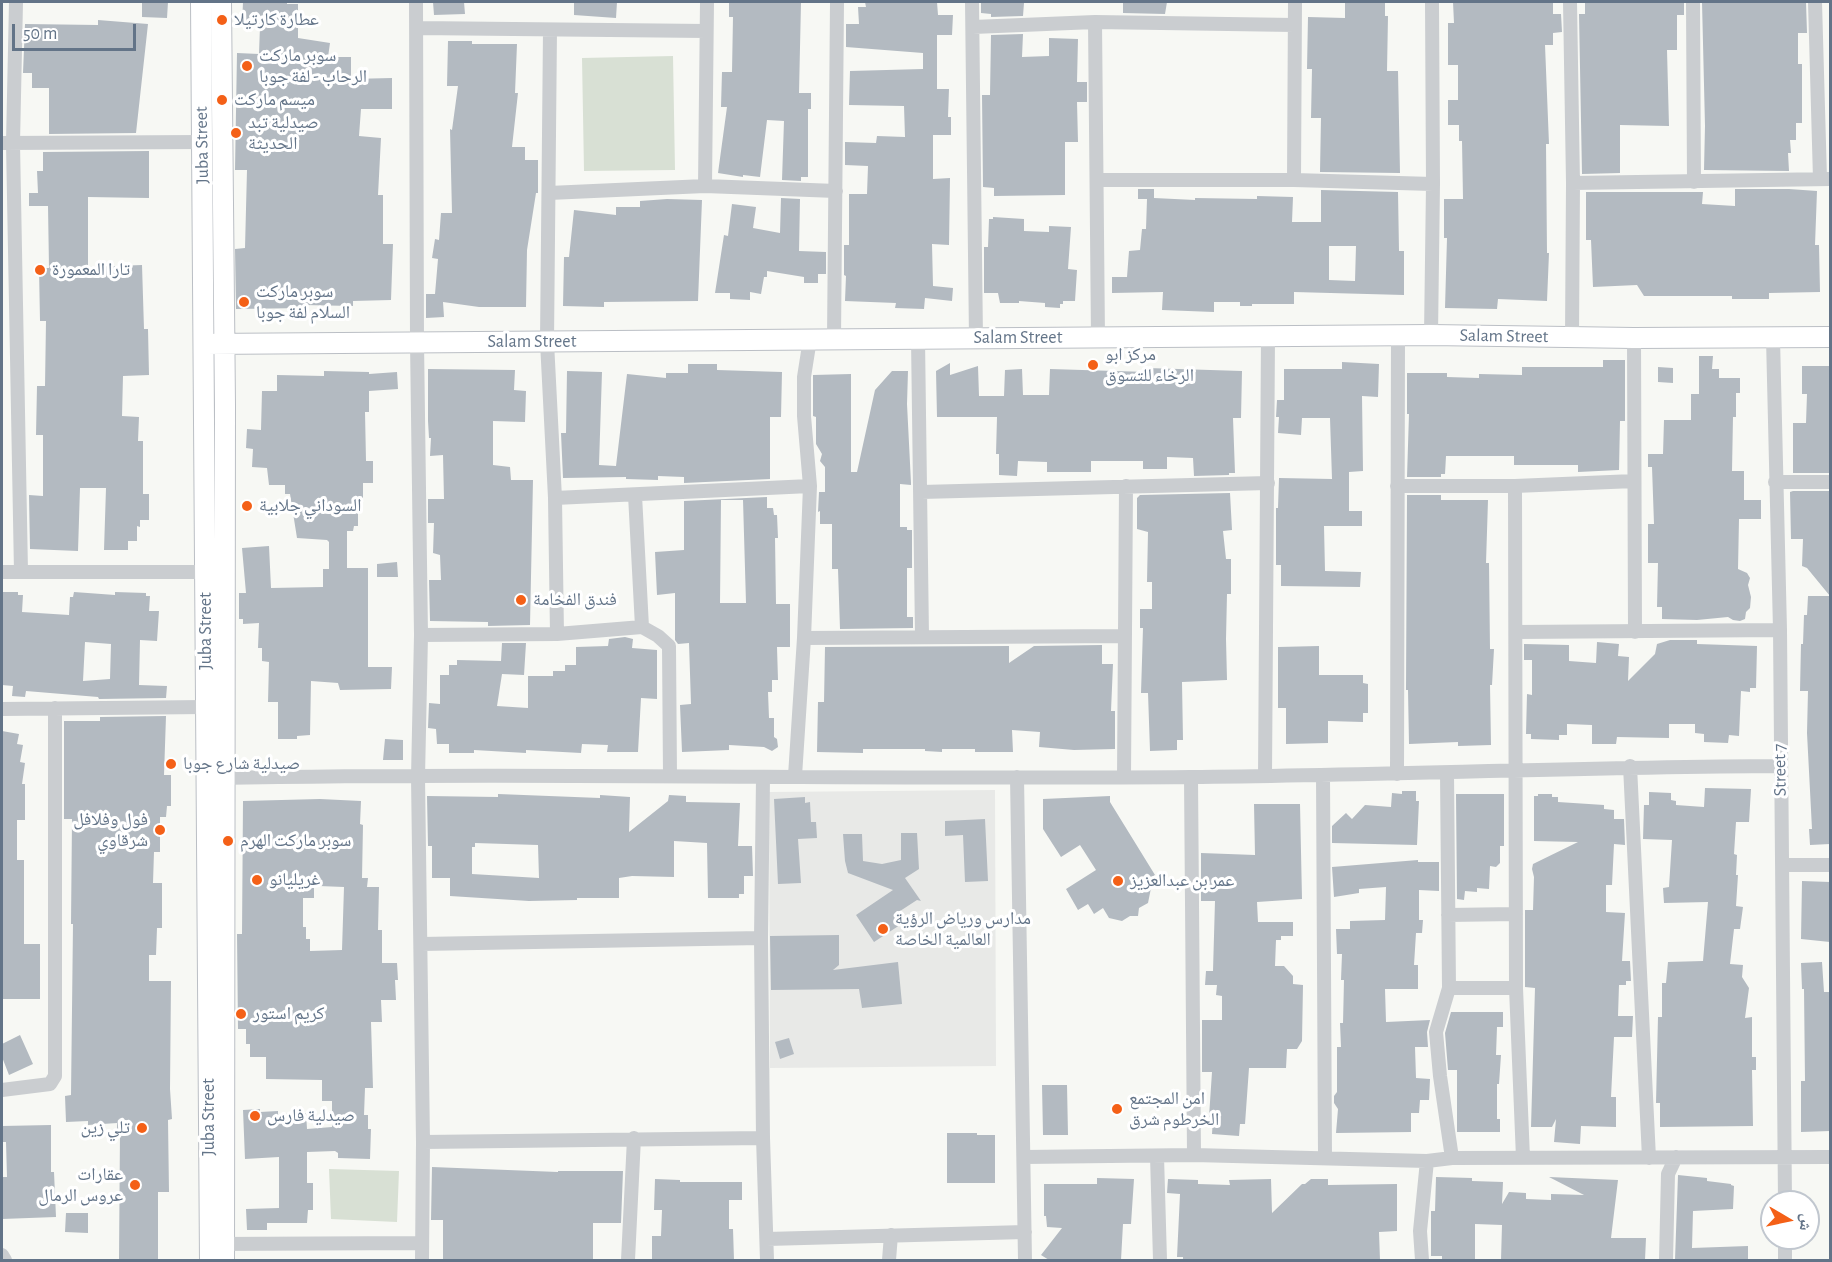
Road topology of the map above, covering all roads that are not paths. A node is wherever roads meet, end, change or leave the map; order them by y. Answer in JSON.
{"nodes":[{"id":1,"x":16,"y":2,"type":"edge"},
{"id":2,"x":201,"y":2,"type":"edge"},
{"id":3,"x":221,"y":2,"type":"edge"},
{"id":4,"x":416,"y":2,"type":"edge"},
{"id":5,"x":707,"y":2,"type":"edge"},
{"id":6,"x":837,"y":2,"type":"edge"},
{"id":7,"x":972,"y":2,"type":"edge"},
{"id":8,"x":1295,"y":2,"type":"edge"},
{"id":9,"x":1432,"y":2,"type":"edge"},
{"id":10,"x":1570,"y":2,"type":"edge"},
{"id":11,"x":1693,"y":2,"type":"edge"},
{"id":12,"x":1815,"y":2,"type":"edge"},
{"id":13,"x":1095,"y":22,"type":"junction"},
{"id":14,"x":1294,"y":25,"type":"junction"},
{"id":15,"x":972,"y":27,"type":"junction"},
{"id":16,"x":417,"y":28,"type":"junction"},
{"id":17,"x":550,"y":30,"type":"junction"},
{"id":18,"x":706,"y":32,"type":"junction"},
{"id":19,"x":1823,"y":63,"type":"edge"},
{"id":20,"x":201,"y":88,"type":"junction"},
{"id":21,"x":222,"y":88,"type":"junction"},
{"id":22,"x":202,"y":142,"type":"junction"},
{"id":23,"x":7,"y":143,"type":"edge"},
{"id":24,"x":1825,"y":179,"type":"edge"},
{"id":25,"x":1098,"y":180,"type":"junction"},
{"id":26,"x":1294,"y":180,"type":"junction"},
{"id":27,"x":1694,"y":182,"type":"junction"},
{"id":28,"x":1573,"y":183,"type":"junction"},
{"id":29,"x":1433,"y":184,"type":"junction"},
{"id":30,"x":705,"y":186,"type":"junction"},
{"id":31,"x":836,"y":191,"type":"junction"},
{"id":32,"x":549,"y":193,"type":"junction"},
{"id":33,"x":1431,"y":335,"type":"junction"},
{"id":34,"x":1268,"y":337,"type":"junction"},
{"id":35,"x":1398,"y":337,"type":"junction"},
{"id":36,"x":1572,"y":337,"type":"junction"},
{"id":37,"x":1830,"y":337,"type":"edge"},
{"id":38,"x":1098,"y":338,"type":"junction"},
{"id":39,"x":1634,"y":338,"type":"junction"},
{"id":40,"x":1773,"y":338,"type":"junction"},
{"id":41,"x":810,"y":339,"type":"junction"},
{"id":42,"x":834,"y":339,"type":"junction"},
{"id":43,"x":918,"y":339,"type":"junction"},
{"id":44,"x":976,"y":339,"type":"junction"},
{"id":45,"x":417,"y":342,"type":"junction"},
{"id":46,"x":547,"y":342,"type":"junction"},
{"id":47,"x":214,"y":344,"type":"junction"},
{"id":48,"x":1634,"y":481,"type":"junction"},
{"id":49,"x":1775,"y":482,"type":"junction"},
{"id":50,"x":1830,"y":482,"type":"edge"},
{"id":51,"x":1268,"y":483,"type":"junction"},
{"id":52,"x":810,"y":486,"type":"junction"},
{"id":53,"x":1126,"y":486,"type":"junction"},
{"id":54,"x":1396,"y":486,"type":"junction"},
{"id":55,"x":1515,"y":486,"type":"junction"},
{"id":56,"x":921,"y":492,"type":"junction"},
{"id":57,"x":635,"y":495,"type":"junction"},
{"id":58,"x":555,"y":498,"type":"junction"},
{"id":59,"x":2,"y":572,"type":"edge"},
{"id":60,"x":21,"y":572,"type":"junction"},
{"id":61,"x":215,"y":572,"type":"junction"},
{"id":62,"x":642,"y":627,"type":"junction"},
{"id":63,"x":1780,"y":630,"type":"junction"},
{"id":64,"x":1516,"y":632,"type":"junction"},
{"id":65,"x":1635,"y":632,"type":"junction"},
{"id":66,"x":557,"y":634,"type":"junction"},
{"id":67,"x":421,"y":635,"type":"junction"},
{"id":68,"x":922,"y":636,"type":"junction"},
{"id":69,"x":1125,"y":636,"type":"junction"},
{"id":70,"x":804,"y":638,"type":"junction"},
{"id":71,"x":206,"y":707,"type":"junction"},
{"id":72,"x":55,"y":708,"type":"junction"},
{"id":73,"x":2,"y":709,"type":"edge"},
{"id":74,"x":1630,"y":766,"type":"junction"},
{"id":75,"x":1780,"y":766,"type":"junction"},
{"id":76,"x":1516,"y":771,"type":"junction"},
{"id":77,"x":1447,"y":773,"type":"junction"},
{"id":78,"x":1397,"y":774,"type":"junction"},
{"id":79,"x":1265,"y":775,"type":"junction"},
{"id":80,"x":1323,"y":775,"type":"junction"},
{"id":81,"x":670,"y":776,"type":"junction"},
{"id":82,"x":795,"y":776,"type":"junction"},
{"id":83,"x":418,"y":777,"type":"junction"},
{"id":84,"x":1017,"y":777,"type":"junction"},
{"id":85,"x":1124,"y":777,"type":"junction"},
{"id":86,"x":1191,"y":777,"type":"junction"},
{"id":87,"x":215,"y":778,"type":"junction"},
{"id":88,"x":763,"y":778,"type":"junction"},
{"id":89,"x":1783,"y":865,"type":"junction"},
{"id":90,"x":1830,"y":865,"type":"edge"},
{"id":91,"x":1516,"y":914,"type":"junction"},
{"id":92,"x":1448,"y":915,"type":"junction"},
{"id":93,"x":761,"y":938,"type":"junction"},
{"id":94,"x":421,"y":944,"type":"junction"},
{"id":95,"x":1516,"y":987,"type":"junction"},
{"id":96,"x":1449,"y":988,"type":"junction"},
{"id":97,"x":2,"y":1090,"type":"edge"},
{"id":98,"x":634,"y":1138,"type":"junction"},
{"id":99,"x":763,"y":1138,"type":"junction"},
{"id":100,"x":423,"y":1142,"type":"junction"},
{"id":101,"x":1194,"y":1155,"type":"junction"},
{"id":102,"x":1157,"y":1156,"type":"junction"},
{"id":103,"x":1025,"y":1157,"type":"junction"},
{"id":104,"x":1325,"y":1157,"type":"junction"},
{"id":105,"x":1676,"y":1157,"type":"junction"},
{"id":106,"x":1785,"y":1157,"type":"junction"},
{"id":107,"x":1830,"y":1157,"type":"edge"},
{"id":108,"x":1452,"y":1158,"type":"junction"},
{"id":109,"x":1523,"y":1158,"type":"junction"},
{"id":110,"x":1649,"y":1158,"type":"junction"},
{"id":111,"x":1427,"y":1161,"type":"junction"},
{"id":112,"x":1785,"y":1190,"type":"edge"},
{"id":113,"x":1025,"y":1232,"type":"junction"},
{"id":114,"x":891,"y":1236,"type":"junction"},
{"id":115,"x":767,"y":1239,"type":"junction"},
{"id":116,"x":421,"y":1243,"type":"junction"},
{"id":117,"x":217,"y":1252,"type":"edge"},
{"id":118,"x":2,"y":1255,"type":"edge"},
{"id":119,"x":5,"y":1260,"type":"edge"},
{"id":120,"x":422,"y":1260,"type":"edge"},
{"id":121,"x":628,"y":1260,"type":"edge"},
{"id":122,"x":767,"y":1260,"type":"edge"},
{"id":123,"x":889,"y":1260,"type":"edge"},
{"id":124,"x":1025,"y":1260,"type":"edge"},
{"id":125,"x":1160,"y":1260,"type":"edge"},
{"id":126,"x":1422,"y":1260,"type":"edge"},
{"id":127,"x":1666,"y":1260,"type":"edge"}],
"edges":[{"from":1,"to":23,"type":"street"},
{"from":2,"to":20,"type":"street","name":"Juba Street"},
{"from":3,"to":21,"type":"street","name":"Juba Street"},
{"from":4,"to":16,"type":"street"},
{"from":5,"to":18,"type":"street"},
{"from":6,"to":31,"type":"street"},
{"from":7,"to":15,"type":"street"},
{"from":8,"to":14,"type":"street"},
{"from":9,"to":29,"type":"street"},
{"from":10,"to":28,"type":"street"},
{"from":11,"to":27,"type":"street"},
{"from":12,"to":19,"type":"street"},
{"from":13,"to":14,"type":"street"},
{"from":13,"to":15,"type":"street"},
{"from":13,"to":25,"type":"street"},
{"from":14,"to":26,"type":"street"},
{"from":15,"to":44,"type":"street"},
{"from":16,"to":17,"type":"street"},
{"from":16,"to":45,"type":"street"},
{"from":17,"to":18,"type":"street"},
{"from":17,"to":32,"type":"street"},
{"from":18,"to":30,"type":"street"},
{"from":19,"to":24,"type":"street"},
{"from":20,"to":21,"type":"street"},
{"from":20,"to":22,"type":"street","name":"Juba Street"},
{"from":21,"to":47,"type":"street","name":"Juba Street"},
{"from":22,"to":23,"type":"street"},
{"from":22,"to":47,"type":"street","name":"Juba Street"},
{"from":23,"to":60,"type":"street"},
{"from":24,"to":27,"type":"street"},
{"from":25,"to":26,"type":"street"},
{"from":25,"to":38,"type":"street"},
{"from":26,"to":29,"type":"street"},
{"from":27,"to":28,"type":"street"},
{"from":28,"to":36,"type":"street"},
{"from":29,"to":33,"type":"street"},
{"from":30,"to":31,"type":"street"},
{"from":30,"to":32,"type":"street"},
{"from":31,"to":42,"type":"street"},
{"from":32,"to":46,"type":"street"},
{"from":33,"to":35,"type":"street","name":"Salam Street"},
{"from":33,"to":36,"type":"street","name":"Salam Street"},
{"from":34,"to":35,"type":"street","name":"Salam Street"},
{"from":34,"to":38,"type":"street","name":"Salam Street"},
{"from":34,"to":51,"type":"street"},
{"from":35,"to":54,"type":"street"},
{"from":36,"to":39,"type":"street","name":"Salam Street"},
{"from":37,"to":40,"type":"street","name":"Salam Street"},
{"from":38,"to":44,"type":"street","name":"Salam Street"},
{"from":39,"to":40,"type":"street","name":"Salam Street"},
{"from":39,"to":48,"type":"street"},
{"from":40,"to":49,"type":"street","name":"Street 7"},
{"from":41,"to":42,"type":"street","name":"Salam Street"},
{"from":41,"to":46,"type":"street","name":"Salam Street"},
{"from":41,"to":52,"type":"street"},
{"from":42,"to":43,"type":"street","name":"Salam Street"},
{"from":43,"to":44,"type":"street","name":"Salam Street"},
{"from":43,"to":56,"type":"street"},
{"from":45,"to":46,"type":"street","name":"Salam Street"},
{"from":45,"to":47,"type":"street","name":"Salam Street"},
{"from":45,"to":67,"type":"street"},
{"from":46,"to":58,"type":"street"},
{"from":47,"to":61,"type":"street","name":"Juba Street"},
{"from":48,"to":55,"type":"street"},
{"from":48,"to":65,"type":"street"},
{"from":49,"to":50,"type":"street"},
{"from":49,"to":63,"type":"street","name":"Street 7"},
{"from":51,"to":53,"type":"street"},
{"from":51,"to":79,"type":"street"},
{"from":52,"to":57,"type":"street"},
{"from":52,"to":70,"type":"street"},
{"from":53,"to":56,"type":"street"},
{"from":53,"to":69,"type":"street"},
{"from":54,"to":55,"type":"street"},
{"from":54,"to":78,"type":"street"},
{"from":55,"to":64,"type":"street"},
{"from":56,"to":68,"type":"street"},
{"from":57,"to":58,"type":"street"},
{"from":57,"to":62,"type":"street"},
{"from":58,"to":66,"type":"street"},
{"from":59,"to":60,"type":"street"},
{"from":60,"to":61,"type":"street"},
{"from":61,"to":71,"type":"street","name":"Juba Street"},
{"from":61,"to":87,"type":"street","name":"Juba Street"},
{"from":62,"to":66,"type":"street"},
{"from":62,"to":81,"type":"street"},
{"from":63,"to":65,"type":"street"},
{"from":63,"to":75,"type":"street","name":"Street 7"},
{"from":64,"to":65,"type":"street"},
{"from":64,"to":76,"type":"street"},
{"from":66,"to":67,"type":"street"},
{"from":67,"to":83,"type":"street"},
{"from":68,"to":69,"type":"street"},
{"from":68,"to":70,"type":"street"},
{"from":69,"to":85,"type":"street"},
{"from":70,"to":82,"type":"street"},
{"from":71,"to":72,"type":"street"},
{"from":71,"to":87,"type":"street","name":"Juba Street"},
{"from":72,"to":73,"type":"street"},
{"from":72,"to":97,"type":"street"},
{"from":74,"to":75,"type":"street"},
{"from":74,"to":76,"type":"street"},
{"from":74,"to":110,"type":"street"},
{"from":75,"to":89,"type":"street","name":"Street 7"},
{"from":76,"to":77,"type":"street"},
{"from":76,"to":91,"type":"street"},
{"from":77,"to":78,"type":"street"},
{"from":77,"to":92,"type":"street"},
{"from":78,"to":80,"type":"street"},
{"from":79,"to":80,"type":"street"},
{"from":79,"to":86,"type":"street"},
{"from":80,"to":104,"type":"street"},
{"from":81,"to":83,"type":"street"},
{"from":81,"to":88,"type":"street"},
{"from":82,"to":84,"type":"street"},
{"from":82,"to":88,"type":"street"},
{"from":83,"to":87,"type":"street"},
{"from":83,"to":94,"type":"street"},
{"from":84,"to":85,"type":"street"},
{"from":84,"to":103,"type":"street"},
{"from":85,"to":86,"type":"street"},
{"from":86,"to":101,"type":"street"},
{"from":87,"to":117,"type":"street","name":"Juba Street"},
{"from":88,"to":93,"type":"street"},
{"from":89,"to":90,"type":"street"},
{"from":89,"to":106,"type":"street","name":"Street 7"},
{"from":91,"to":92,"type":"street"},
{"from":91,"to":95,"type":"street"},
{"from":92,"to":96,"type":"street"},
{"from":93,"to":94,"type":"street"},
{"from":93,"to":99,"type":"street"},
{"from":94,"to":100,"type":"street"},
{"from":95,"to":96,"type":"street"},
{"from":95,"to":109,"type":"street"},
{"from":96,"to":108,"type":"street"},
{"from":98,"to":99,"type":"street"},
{"from":98,"to":100,"type":"street"},
{"from":98,"to":121,"type":"street"},
{"from":99,"to":115,"type":"street"},
{"from":100,"to":116,"type":"street"},
{"from":101,"to":102,"type":"street"},
{"from":101,"to":104,"type":"street"},
{"from":102,"to":103,"type":"street"},
{"from":102,"to":125,"type":"street"},
{"from":103,"to":113,"type":"street"},
{"from":104,"to":111,"type":"street"},
{"from":105,"to":106,"type":"street"},
{"from":105,"to":110,"type":"street"},
{"from":105,"to":127,"type":"street"},
{"from":106,"to":107,"type":"street"},
{"from":106,"to":112,"type":"street","name":"Street 7"},
{"from":108,"to":109,"type":"street"},
{"from":108,"to":111,"type":"street"},
{"from":109,"to":110,"type":"street"},
{"from":111,"to":126,"type":"street"},
{"from":113,"to":114,"type":"street"},
{"from":113,"to":124,"type":"street"},
{"from":114,"to":115,"type":"street"},
{"from":114,"to":123,"type":"street"},
{"from":115,"to":122,"type":"street"},
{"from":116,"to":117,"type":"street"},
{"from":116,"to":120,"type":"street"},
{"from":118,"to":119,"type":"street"}]}
